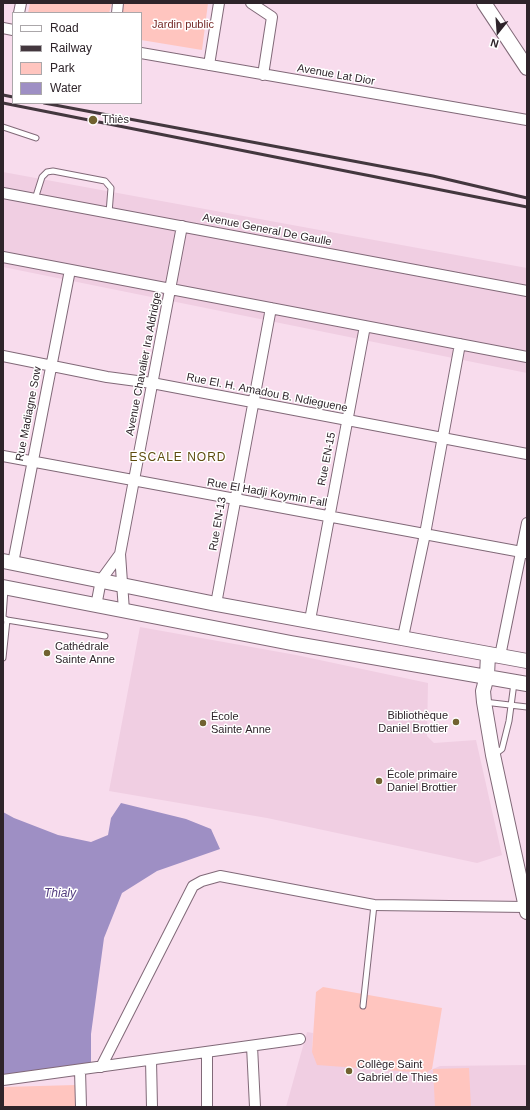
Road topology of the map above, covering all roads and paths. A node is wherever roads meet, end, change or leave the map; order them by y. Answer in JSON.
{"nodes":[{"id":1,"x":219,"y":3,"type":"edge"},
{"id":2,"x":251,"y":3,"type":"edge"},
{"id":3,"x":484,"y":3,"type":"edge"},
{"id":4,"x":142,"y":53,"type":"edge"},
{"id":5,"x":209,"y":65,"type":"junction"},
{"id":6,"x":527,"y":68,"type":"edge"},
{"id":7,"x":263,"y":75,"type":"junction"},
{"id":8,"x":527,"y":120,"type":"edge"},
{"id":9,"x":3,"y":127,"type":"edge"},
{"id":10,"x":36,"y":138,"type":"dead end"},
{"id":11,"x":3,"y":193,"type":"edge"},
{"id":12,"x":35,"y":199,"type":"junction"},
{"id":13,"x":109,"y":213,"type":"junction"},
{"id":14,"x":182,"y":226,"type":"junction"},
{"id":15,"x":3,"y":257,"type":"edge"},
{"id":16,"x":70,"y":270,"type":"junction"},
{"id":17,"x":171,"y":288,"type":"junction"},
{"id":18,"x":527,"y":291,"type":"edge"},
{"id":19,"x":271,"y":308,"type":"junction"},
{"id":20,"x":365,"y":326,"type":"junction"},
{"id":21,"x":460,"y":344,"type":"junction"},
{"id":22,"x":3,"y":356,"type":"edge"},
{"id":23,"x":527,"y":357,"type":"edge"},
{"id":24,"x":51,"y":365,"type":"junction"},
{"id":25,"x":152,"y":383,"type":"junction"},
{"id":26,"x":253,"y":402,"type":"junction"},
{"id":27,"x":347,"y":420,"type":"junction"},
{"id":28,"x":442,"y":438,"type":"junction"},
{"id":29,"x":527,"y":454,"type":"edge"},
{"id":30,"x":3,"y":456,"type":"edge"},
{"id":31,"x":33,"y":462,"type":"junction"},
{"id":32,"x":134,"y":480,"type":"junction"},
{"id":33,"x":235,"y":499,"type":"junction"},
{"id":34,"x":329,"y":516,"type":"junction"},
{"id":35,"x":527,"y":523,"type":"edge"},
{"id":36,"x":425,"y":534,"type":"junction"},
{"id":37,"x":524,"y":552,"type":"edge"},
{"id":38,"x":120,"y":554,"type":"junction"},
{"id":39,"x":8,"y":562,"type":"edge"},
{"id":40,"x":101,"y":580,"type":"junction"},
{"id":41,"x":123,"y":585,"type":"junction"},
{"id":42,"x":4,"y":588,"type":"edge"},
{"id":43,"x":216,"y":604,"type":"junction"},
{"id":44,"x":96,"y":606,"type":"junction"},
{"id":45,"x":124,"y":611,"type":"junction"},
{"id":46,"x":4,"y":618,"type":"edge"},
{"id":47,"x":310,"y":620,"type":"junction"},
{"id":48,"x":104,"y":636,"type":"dead end"},
{"id":49,"x":403,"y":637,"type":"junction"},
{"id":50,"x":488,"y":654,"type":"junction"},
{"id":51,"x":3,"y":658,"type":"edge"},
{"id":52,"x":527,"y":661,"type":"edge"},
{"id":53,"x":481,"y":676,"type":"junction"},
{"id":54,"x":520,"y":683,"type":"edge"},
{"id":55,"x":484,"y":696,"type":"junction"},
{"id":56,"x":512,"y":705,"type":"junction"},
{"id":57,"x":527,"y":707,"type":"edge"},
{"id":58,"x":493,"y":755,"type":"junction"},
{"id":59,"x":374,"y":905,"type":"junction"},
{"id":60,"x":526,"y":910,"type":"edge"},
{"id":61,"x":363,"y":1006,"type":"dead end"},
{"id":62,"x":300,"y":1039,"type":"dead end"},
{"id":63,"x":252,"y":1046,"type":"junction"},
{"id":64,"x":207,"y":1052,"type":"junction"},
{"id":65,"x":151,"y":1060,"type":"junction"},
{"id":66,"x":101,"y":1067,"type":"junction"},
{"id":67,"x":80,"y":1070,"type":"junction"},
{"id":68,"x":3,"y":1080,"type":"edge"},
{"id":69,"x":81,"y":1107,"type":"edge"},
{"id":70,"x":152,"y":1107,"type":"edge"},
{"id":71,"x":208,"y":1107,"type":"edge"},
{"id":72,"x":255,"y":1107,"type":"edge"}],
"edges":[{"from":1,"to":5,"type":"street"},
{"from":2,"to":7,"type":"street"},
{"from":3,"to":6,"type":"main road"},
{"from":4,"to":5,"type":"street","name":"Avenue Lat Dior"},
{"from":5,"to":7,"type":"street","name":"Avenue Lat Dior"},
{"from":7,"to":8,"type":"street","name":"Avenue Lat Dior"},
{"from":9,"to":10,"type":"lane"},
{"from":11,"to":12,"type":"street","name":"Avenue General De Gaulle"},
{"from":12,"to":13,"type":"street","name":"Avenue General De Gaulle"},
{"from":12,"to":13,"type":"lane"},
{"from":13,"to":14,"type":"street","name":"Avenue General De Gaulle"},
{"from":14,"to":17,"type":"street","name":"Avenue Chavalier Ira Aldridge"},
{"from":14,"to":18,"type":"street","name":"Avenue General De Gaulle"},
{"from":15,"to":16,"type":"street"},
{"from":16,"to":17,"type":"street"},
{"from":16,"to":24,"type":"street","name":"Rue Madiagne Sow"},
{"from":17,"to":19,"type":"street"},
{"from":17,"to":25,"type":"street","name":"Avenue Chavalier Ira Aldridge"},
{"from":19,"to":20,"type":"street"},
{"from":19,"to":26,"type":"street","name":"Rue EN-13"},
{"from":20,"to":21,"type":"street"},
{"from":20,"to":27,"type":"street","name":"Rue EN-15"},
{"from":21,"to":23,"type":"street"},
{"from":21,"to":28,"type":"street"},
{"from":22,"to":24,"type":"street","name":"Rue El. H. Amadou B. Ndieguene"},
{"from":24,"to":25,"type":"street","name":"Rue El. H. Amadou B. Ndieguene"},
{"from":24,"to":31,"type":"street","name":"Rue Madiagne Sow"},
{"from":25,"to":26,"type":"street","name":"Rue El. H. Amadou B. Ndieguene"},
{"from":25,"to":32,"type":"street","name":"Avenue Chavalier Ira Aldridge"},
{"from":26,"to":27,"type":"street","name":"Rue El. H. Amadou B. Ndieguene"},
{"from":26,"to":33,"type":"street","name":"Rue EN-13"},
{"from":27,"to":28,"type":"street","name":"Rue El. H. Amadou B. Ndieguene"},
{"from":27,"to":34,"type":"street","name":"Rue EN-15"},
{"from":28,"to":29,"type":"street","name":"Rue El. H. Amadou B. Ndieguene"},
{"from":28,"to":36,"type":"street"},
{"from":30,"to":31,"type":"street","name":"Rue El Hadji Koymin Fall"},
{"from":31,"to":32,"type":"street","name":"Rue El Hadji Koymin Fall"},
{"from":31,"to":39,"type":"street","name":"Rue Madiagne Sow"},
{"from":32,"to":33,"type":"street","name":"Rue El Hadji Koymin Fall"},
{"from":32,"to":38,"type":"street","name":"Avenue Chavalier Ira Aldridge"},
{"from":33,"to":34,"type":"street","name":"Rue El Hadji Koymin Fall"},
{"from":33,"to":43,"type":"street","name":"Rue EN-13"},
{"from":34,"to":36,"type":"street","name":"Rue El Hadji Koymin Fall"},
{"from":34,"to":47,"type":"street","name":"Rue EN-15"},
{"from":35,"to":37,"type":"street"},
{"from":36,"to":37,"type":"street","name":"Rue El Hadji Koymin Fall"},
{"from":36,"to":49,"type":"street"},
{"from":37,"to":50,"type":"street"},
{"from":38,"to":40,"type":"street"},
{"from":38,"to":41,"type":"street"},
{"from":39,"to":40,"type":"main road"},
{"from":40,"to":41,"type":"main road"},
{"from":40,"to":44,"type":"street"},
{"from":41,"to":43,"type":"main road"},
{"from":41,"to":45,"type":"street"},
{"from":42,"to":44,"type":"main road"},
{"from":42,"to":46,"type":"lane"},
{"from":43,"to":47,"type":"main road"},
{"from":44,"to":45,"type":"main road"},
{"from":45,"to":53,"type":"main road"},
{"from":46,"to":48,"type":"lane"},
{"from":46,"to":51,"type":"lane"},
{"from":47,"to":49,"type":"main road"},
{"from":49,"to":50,"type":"main road"},
{"from":50,"to":52,"type":"main road"},
{"from":50,"to":53,"type":"main road"},
{"from":53,"to":54,"type":"main road"},
{"from":53,"to":55,"type":"main road"},
{"from":54,"to":56,"type":"lane"},
{"from":55,"to":56,"type":"lane"},
{"from":55,"to":58,"type":"main road"},
{"from":56,"to":57,"type":"lane"},
{"from":56,"to":58,"type":"lane"},
{"from":58,"to":60,"type":"main road"},
{"from":59,"to":60,"type":"street"},
{"from":59,"to":61,"type":"lane"},
{"from":59,"to":66,"type":"street"},
{"from":62,"to":63,"type":"street"},
{"from":63,"to":64,"type":"street"},
{"from":63,"to":72,"type":"street"},
{"from":64,"to":65,"type":"street"},
{"from":64,"to":71,"type":"street"},
{"from":65,"to":66,"type":"street"},
{"from":65,"to":70,"type":"street"},
{"from":66,"to":67,"type":"street"},
{"from":67,"to":68,"type":"street"},
{"from":67,"to":69,"type":"street"}]}
